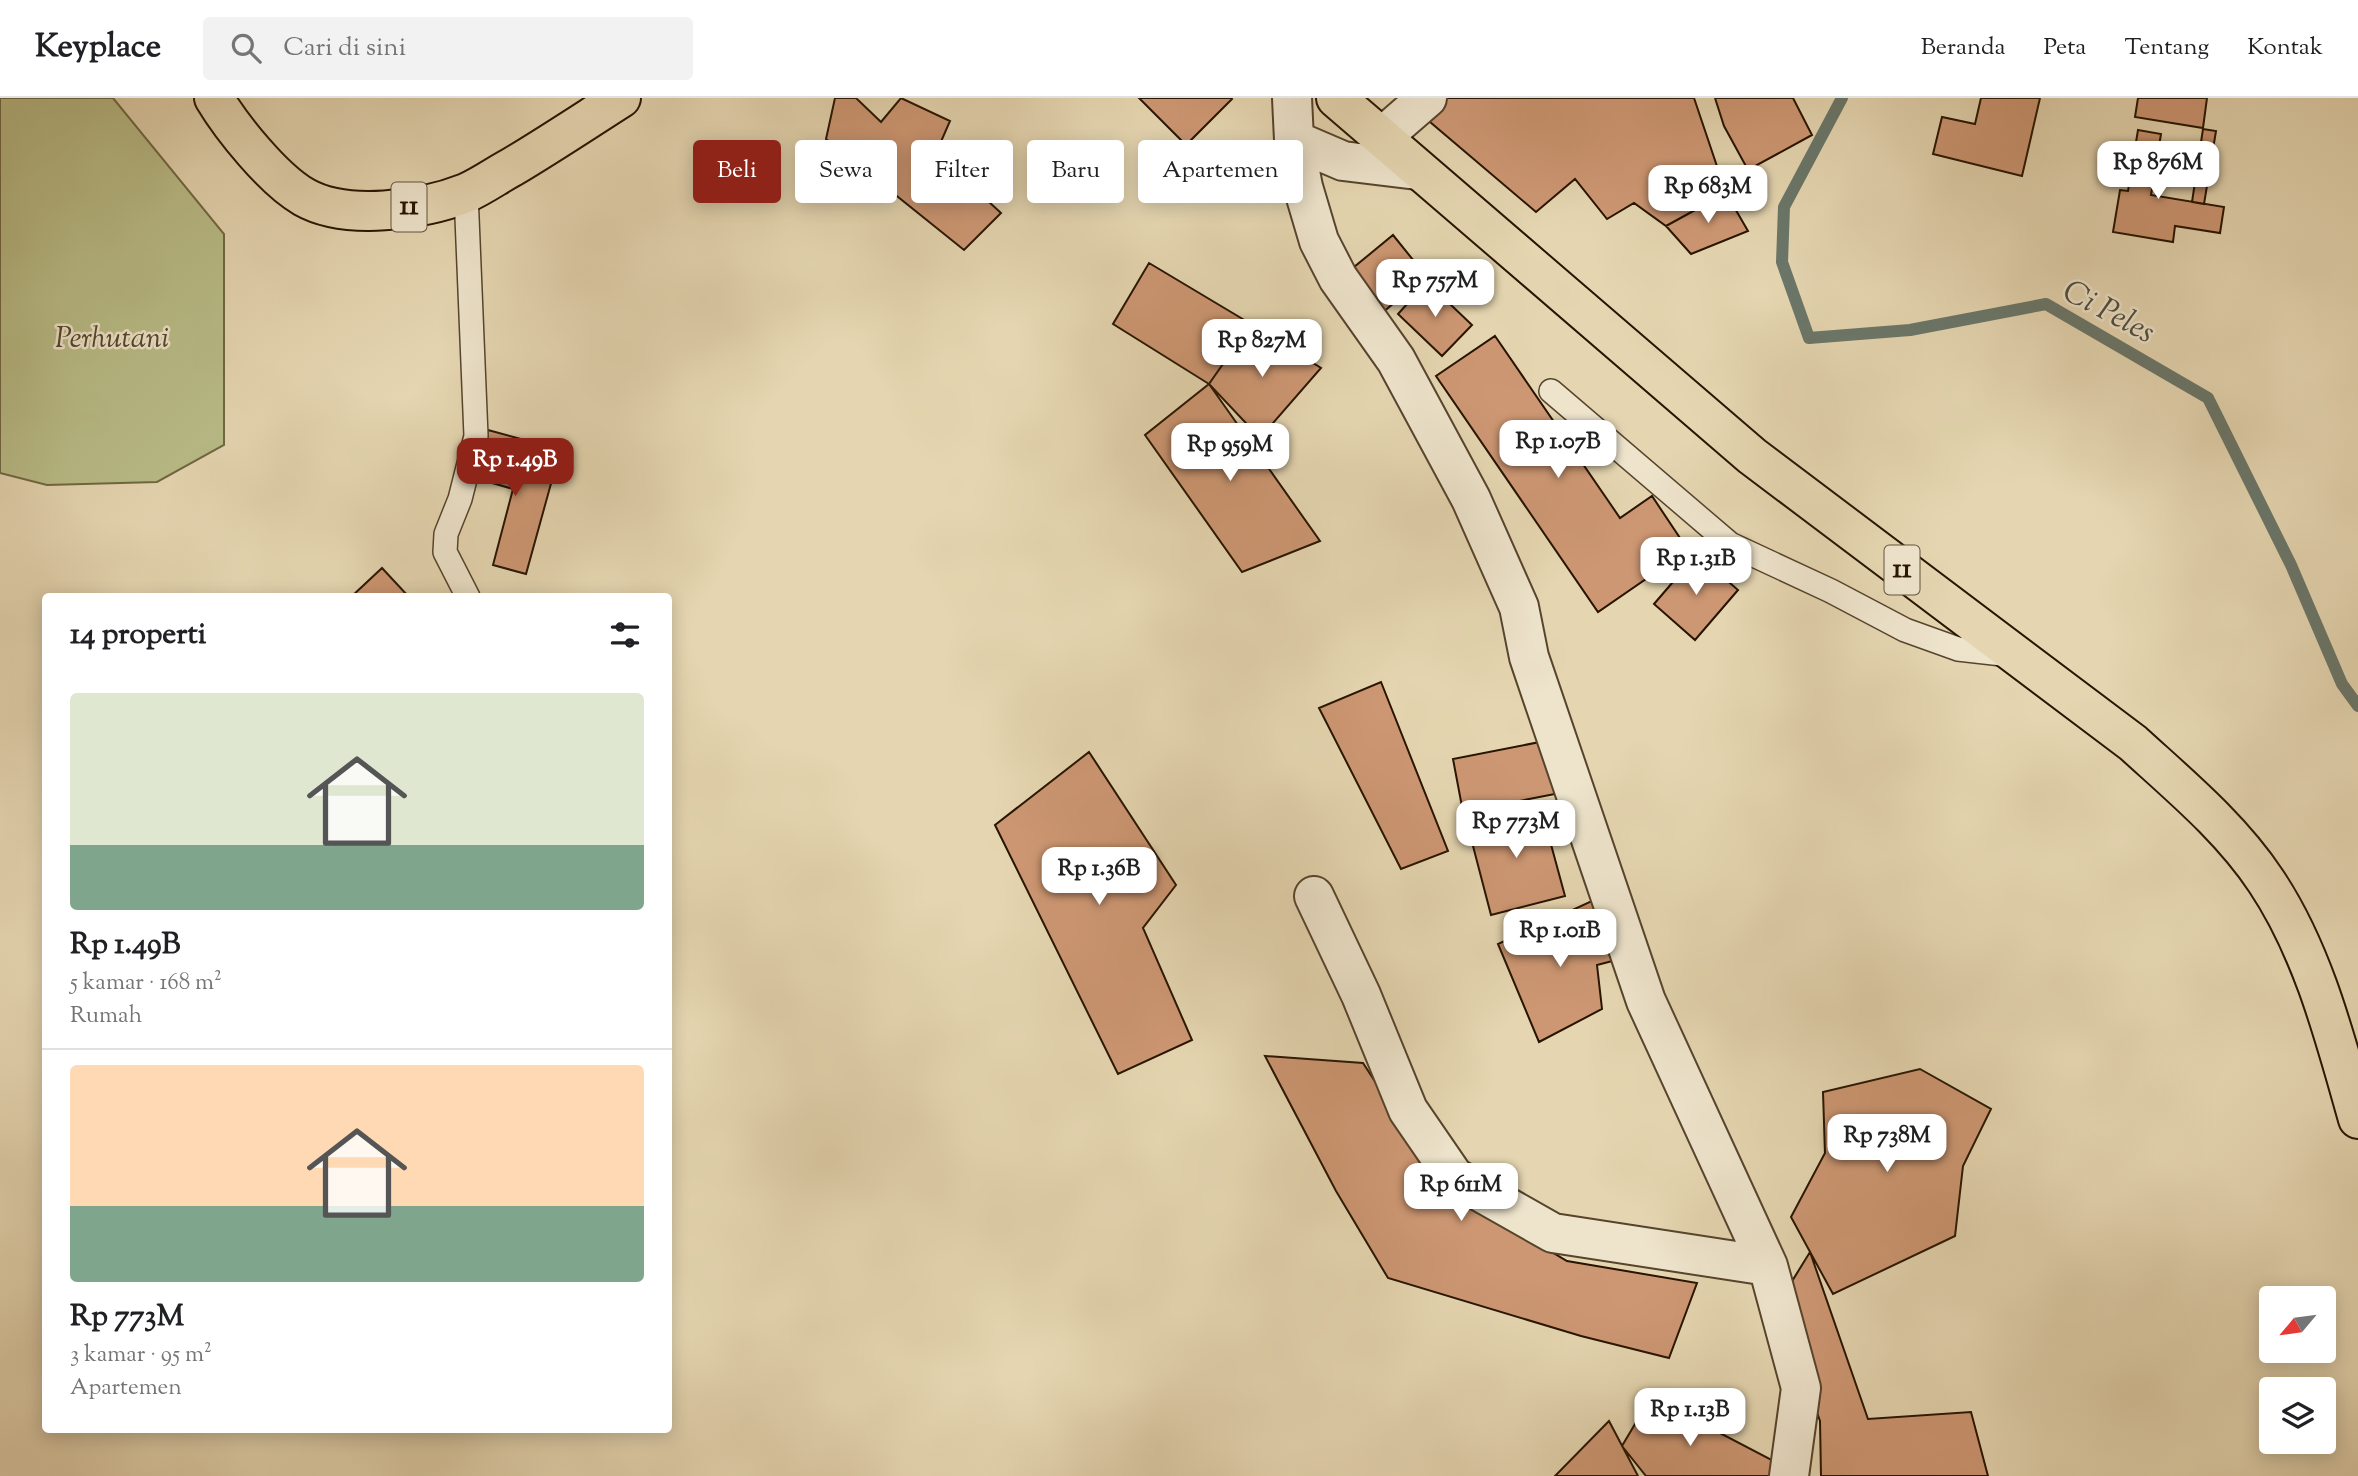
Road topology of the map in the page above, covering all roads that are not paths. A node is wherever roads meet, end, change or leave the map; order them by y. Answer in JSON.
{"nodes":[{"id":1,"x":214,"y":98,"type":"edge"},
{"id":2,"x":621,"y":98,"type":"edge"},
{"id":3,"x":1292,"y":98,"type":"edge"},
{"id":4,"x":1336,"y":98,"type":"edge"},
{"id":5,"x":1427,"y":98,"type":"edge"},
{"id":6,"x":1382,"y":137,"type":"junction"},
{"id":7,"x":1294,"y":140,"type":"edge"},
{"id":8,"x":1303,"y":144,"type":"edge"},
{"id":9,"x":1418,"y":170,"type":"junction"},
{"id":10,"x":1303,"y":187,"type":"edge"},
{"id":11,"x":466,"y":193,"type":"junction"},
{"id":12,"x":1551,"y":391,"type":"dead end"},
{"id":13,"x":466,"y":593,"type":"edge"},
{"id":14,"x":2014,"y":655,"type":"junction"},
{"id":15,"x":1314,"y":896,"type":"dead end"},
{"id":16,"x":2358,"y":1119,"type":"edge"},
{"id":17,"x":1768,"y":1266,"type":"junction"},
{"id":18,"x":1789,"y":1476,"type":"edge"}],
"edges":[{"from":1,"to":11,"type":"highway","number":"11"},
{"from":2,"to":11,"type":"highway","number":"11"},
{"from":3,"to":7,"type":"street"},
{"from":4,"to":6,"type":"highway","number":"11"},
{"from":5,"to":6,"type":"street"},
{"from":6,"to":9,"type":"highway","number":"11"},
{"from":8,"to":9,"type":"street"},
{"from":9,"to":14,"type":"highway","number":"11"},
{"from":10,"to":17,"type":"street"},
{"from":11,"to":13,"type":"lane"},
{"from":12,"to":14,"type":"lane"},
{"from":14,"to":16,"type":"highway","number":"11"},
{"from":15,"to":17,"type":"street"},
{"from":17,"to":18,"type":"street"}]}
